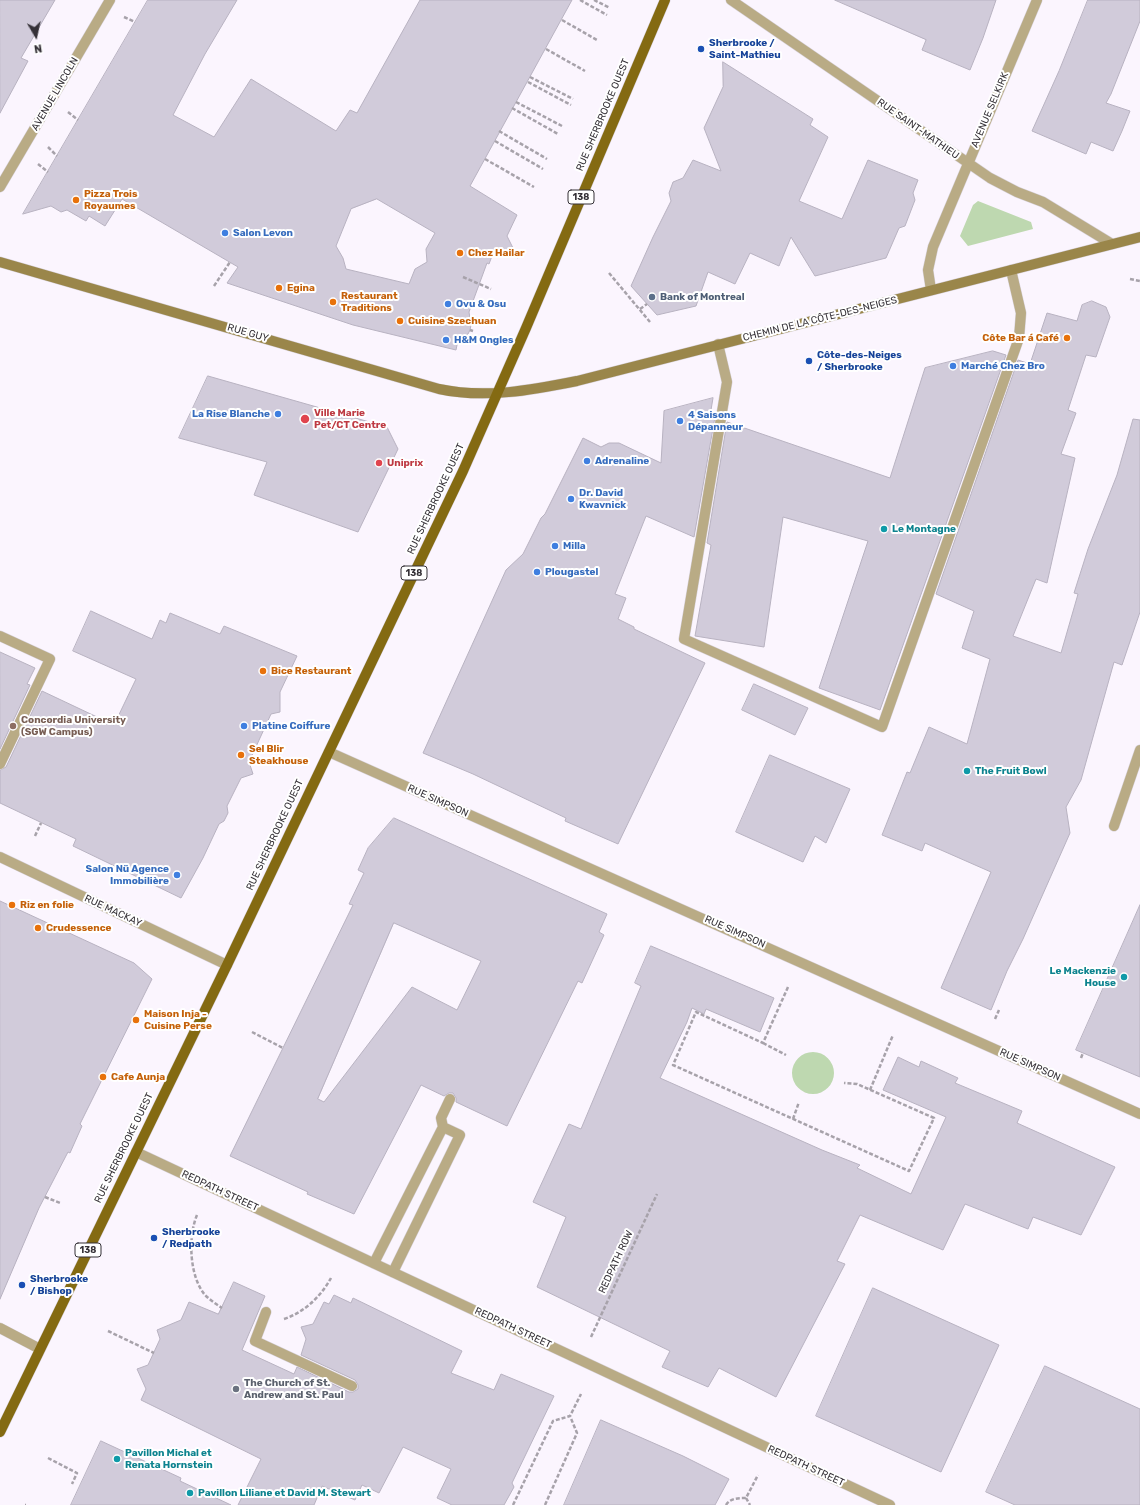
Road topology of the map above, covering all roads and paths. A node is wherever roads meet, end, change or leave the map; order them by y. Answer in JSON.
{"nodes":[{"id":1,"x":110,"y":0,"type":"edge"},
{"id":2,"x":580,"y":0,"type":"edge"},
{"id":3,"x":594,"y":0,"type":"edge"},
{"id":4,"x":665,"y":0,"type":"edge"},
{"id":5,"x":731,"y":0,"type":"edge"},
{"id":6,"x":1036,"y":0,"type":"edge"},
{"id":7,"x":610,"y":8,"type":"dead end"},
{"id":8,"x":607,"y":15,"type":"dead end"},
{"id":9,"x":124,"y":16,"type":"dead end"},
{"id":10,"x":562,"y":20,"type":"dead end"},
{"id":11,"x":135,"y":22,"type":"dead end"},
{"id":12,"x":597,"y":40,"type":"dead end"},
{"id":13,"x":546,"y":49,"type":"dead end"},
{"id":14,"x":585,"y":71,"type":"dead end"},
{"id":15,"x":530,"y":77,"type":"dead end"},
{"id":16,"x":528,"y":82,"type":"dead end"},
{"id":17,"x":573,"y":99,"type":"dead end"},
{"id":18,"x":516,"y":102,"type":"dead end"},
{"id":19,"x":571,"y":105,"type":"dead end"},
{"id":20,"x":512,"y":108,"type":"dead end"},
{"id":21,"x":68,"y":112,"type":"dead end"},
{"id":22,"x":78,"y":120,"type":"dead end"},
{"id":23,"x":562,"y":126,"type":"dead end"},
{"id":24,"x":499,"y":132,"type":"dead end"},
{"id":25,"x":558,"y":134,"type":"dead end"},
{"id":26,"x":495,"y":141,"type":"dead end"},
{"id":27,"x":48,"y":147,"type":"dead end"},
{"id":28,"x":57,"y":156,"type":"dead end"},
{"id":29,"x":547,"y":158,"type":"dead end"},
{"id":30,"x":485,"y":159,"type":"dead end"},
{"id":31,"x":967,"y":163,"type":"junction"},
{"id":32,"x":38,"y":164,"type":"dead end"},
{"id":33,"x":543,"y":168,"type":"dead end"},
{"id":34,"x":48,"y":172,"type":"dead end"},
{"id":35,"x":0,"y":187,"type":"edge"},
{"id":36,"x":534,"y":187,"type":"dead end"},
{"id":37,"x":1140,"y":237,"type":"edge"},
{"id":38,"x":1112,"y":244,"type":"junction"},
{"id":39,"x":0,"y":262,"type":"edge"},
{"id":40,"x":230,"y":262,"type":"dead end"},
{"id":41,"x":1011,"y":270,"type":"junction"},
{"id":42,"x":609,"y":273,"type":"dead end"},
{"id":43,"x":463,"y":277,"type":"dead end"},
{"id":44,"x":1130,"y":279,"type":"dead end"},
{"id":45,"x":1140,"y":282,"type":"edge"},
{"id":46,"x":214,"y":286,"type":"dead end"},
{"id":47,"x":491,"y":288,"type":"dead end"},
{"id":48,"x":931,"y":290,"type":"junction"},
{"id":49,"x":647,"y":304,"type":"dead end"},
{"id":50,"x":640,"y":309,"type":"junction"},
{"id":51,"x":650,"y":322,"type":"dead end"},
{"id":52,"x":718,"y":344,"type":"junction"},
{"id":53,"x":498,"y":393,"type":"junction"},
{"id":54,"x":0,"y":636,"type":"edge"},
{"id":55,"x":1140,"y":750,"type":"edge"},
{"id":56,"x":329,"y":752,"type":"junction"},
{"id":57,"x":0,"y":764,"type":"edge"},
{"id":58,"x":41,"y":823,"type":"dead end"},
{"id":59,"x":1114,"y":826,"type":"dead end"},
{"id":60,"x":35,"y":836,"type":"dead end"},
{"id":61,"x":0,"y":857,"type":"edge"},
{"id":62,"x":227,"y":965,"type":"junction"},
{"id":63,"x":788,"y":988,"type":"dead end"},
{"id":64,"x":999,"y":1010,"type":"dead end"},
{"id":65,"x":995,"y":1019,"type":"dead end"},
{"id":66,"x":252,"y":1032,"type":"dead end"},
{"id":67,"x":893,"y":1034,"type":"dead end"},
{"id":68,"x":763,"y":1043,"type":"junction"},
{"id":69,"x":282,"y":1048,"type":"dead end"},
{"id":70,"x":1084,"y":1053,"type":"dead end"},
{"id":71,"x":786,"y":1055,"type":"dead end"},
{"id":72,"x":1081,"y":1058,"type":"dead end"},
{"id":73,"x":844,"y":1083,"type":"dead end"},
{"id":74,"x":870,"y":1090,"type":"junction"},
{"id":75,"x":450,"y":1099,"type":"dead end"},
{"id":76,"x":799,"y":1102,"type":"dead end"},
{"id":77,"x":1140,"y":1114,"type":"edge"},
{"id":78,"x":793,"y":1119,"type":"junction"},
{"id":79,"x":443,"y":1127,"type":"junction"},
{"id":80,"x":136,"y":1152,"type":"junction"},
{"id":81,"x":657,"y":1194,"type":"dead end"},
{"id":82,"x":45,"y":1196,"type":"dead end"},
{"id":83,"x":60,"y":1203,"type":"dead end"},
{"id":84,"x":197,"y":1214,"type":"dead end"},
{"id":85,"x":374,"y":1264,"type":"junction"},
{"id":86,"x":393,"y":1272,"type":"junction"},
{"id":87,"x":331,"y":1278,"type":"dead end"},
{"id":88,"x":222,"y":1308,"type":"dead end"},
{"id":89,"x":266,"y":1312,"type":"dead end"},
{"id":90,"x":281,"y":1320,"type":"dead end"},
{"id":91,"x":0,"y":1328,"type":"edge"},
{"id":92,"x":108,"y":1331,"type":"dead end"},
{"id":93,"x":591,"y":1337,"type":"dead end"},
{"id":94,"x":40,"y":1349,"type":"junction"},
{"id":95,"x":154,"y":1353,"type":"dead end"},
{"id":96,"x":352,"y":1386,"type":"dead end"},
{"id":97,"x":581,"y":1394,"type":"dead end"},
{"id":98,"x":570,"y":1416,"type":"junction"},
{"id":99,"x":0,"y":1432,"type":"edge"},
{"id":100,"x":48,"y":1458,"type":"dead end"},
{"id":101,"x":758,"y":1475,"type":"dead end"},
{"id":102,"x":72,"y":1484,"type":"dead end"},
{"id":103,"x":746,"y":1498,"type":"junction"},
{"id":104,"x":513,"y":1505,"type":"edge"},
{"id":105,"x":545,"y":1505,"type":"edge"},
{"id":106,"x":726,"y":1505,"type":"edge"},
{"id":107,"x":750,"y":1505,"type":"edge"},
{"id":108,"x":890,"y":1505,"type":"edge"}],
"edges":[{"from":1,"to":35,"type":"street","name":"AVENUE LINCOLN"},
{"from":2,"to":8,"type":"path"},
{"from":3,"to":7,"type":"path"},
{"from":4,"to":53,"type":"main road","name":"RUE SHERBROOKE OUEST","number":"138"},
{"from":5,"to":31,"type":"street","name":"RUE SAINT-MATHIEU"},
{"from":6,"to":31,"type":"street","name":"AVENUE SELKIRK"},
{"from":9,"to":11,"type":"path"},
{"from":10,"to":12,"type":"path"},
{"from":13,"to":14,"type":"path"},
{"from":15,"to":17,"type":"path"},
{"from":16,"to":19,"type":"path"},
{"from":18,"to":23,"type":"path"},
{"from":20,"to":25,"type":"path"},
{"from":21,"to":22,"type":"path"},
{"from":24,"to":29,"type":"path"},
{"from":26,"to":33,"type":"path"},
{"from":27,"to":28,"type":"path"},
{"from":30,"to":36,"type":"path"},
{"from":31,"to":38,"type":"street","name":"RUE SAINT-MATHIEU"},
{"from":31,"to":48,"type":"street","name":"AVENUE SELKIRK"},
{"from":32,"to":34,"type":"path"},
{"from":37,"to":38,"type":"main road","name":"CHEMIN DE LA CÔTE-DES-NEIGES"},
{"from":38,"to":41,"type":"main road","name":"CHEMIN DE LA CÔTE-DES-NEIGES"},
{"from":39,"to":53,"type":"main road","name":"RUE GUY"},
{"from":40,"to":46,"type":"path"},
{"from":41,"to":48,"type":"main road","name":"CHEMIN DE LA CÔTE-DES-NEIGES"},
{"from":41,"to":52,"type":"street"},
{"from":42,"to":50,"type":"path"},
{"from":43,"to":47,"type":"path"},
{"from":44,"to":45,"type":"path"},
{"from":48,"to":52,"type":"main road","name":"CHEMIN DE LA CÔTE-DES-NEIGES"},
{"from":49,"to":50,"type":"path"},
{"from":50,"to":51,"type":"path"},
{"from":52,"to":53,"type":"main road","name":"CHEMIN DE LA CÔTE-DES-NEIGES"},
{"from":53,"to":56,"type":"main road","name":"RUE SHERBROOKE OUEST","number":"138"},
{"from":54,"to":57,"type":"street"},
{"from":55,"to":59,"type":"street"},
{"from":56,"to":62,"type":"main road","name":"RUE SHERBROOKE OUEST","number":"138"},
{"from":56,"to":77,"type":"street","name":"RUE SIMPSON"},
{"from":58,"to":60,"type":"path"},
{"from":61,"to":62,"type":"street","name":"RUE MACKAY"},
{"from":62,"to":80,"type":"main road","name":"RUE SHERBROOKE OUEST","number":"138"},
{"from":63,"to":68,"type":"path"},
{"from":64,"to":65,"type":"path"},
{"from":66,"to":69,"type":"path"},
{"from":67,"to":74,"type":"path"},
{"from":68,"to":71,"type":"path"},
{"from":68,"to":78,"type":"path"},
{"from":70,"to":72,"type":"path"},
{"from":73,"to":74,"type":"path"},
{"from":74,"to":78,"type":"path"},
{"from":75,"to":79,"type":"street"},
{"from":76,"to":78,"type":"path"},
{"from":79,"to":85,"type":"street"},
{"from":79,"to":86,"type":"street"},
{"from":80,"to":85,"type":"street","name":"REDPATH STREET"},
{"from":80,"to":94,"type":"main road","name":"RUE SHERBROOKE OUEST","number":"138"},
{"from":81,"to":93,"type":"path","name":"REDPATH ROW"},
{"from":82,"to":83,"type":"path"},
{"from":84,"to":88,"type":"path"},
{"from":85,"to":86,"type":"street","name":"REDPATH STREET"},
{"from":86,"to":108,"type":"street","name":"REDPATH STREET"},
{"from":87,"to":90,"type":"path"},
{"from":89,"to":96,"type":"street"},
{"from":91,"to":94,"type":"street"},
{"from":92,"to":95,"type":"path"},
{"from":94,"to":99,"type":"main road","name":"RUE SHERBROOKE OUEST","number":"138"},
{"from":97,"to":98,"type":"path"},
{"from":98,"to":104,"type":"path"},
{"from":98,"to":105,"type":"path"},
{"from":100,"to":102,"type":"path"},
{"from":101,"to":103,"type":"path"},
{"from":103,"to":106,"type":"path"},
{"from":103,"to":107,"type":"path"}]}
